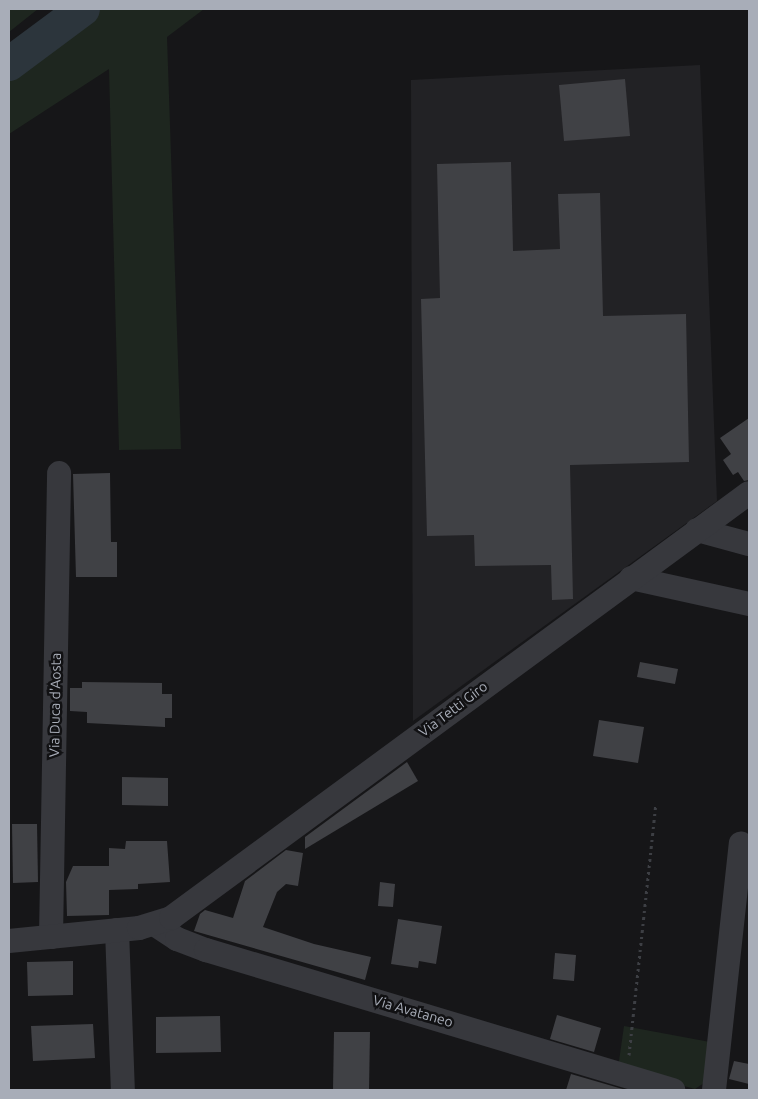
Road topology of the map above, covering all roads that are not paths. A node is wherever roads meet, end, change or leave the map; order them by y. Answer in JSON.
{"nodes":[{"id":1,"x":59,"y":473,"type":"dead end"},
{"id":2,"x":749,"y":492,"type":"edge"},
{"id":3,"x":696,"y":530,"type":"junction"},
{"id":4,"x":749,"y":544,"type":"edge"},
{"id":5,"x":631,"y":578,"type":"junction"},
{"id":6,"x":749,"y":604,"type":"edge"},
{"id":7,"x":741,"y":843,"type":"dead end"},
{"id":8,"x":157,"y":926,"type":"junction"},
{"id":9,"x":117,"y":930,"type":"junction"},
{"id":10,"x":51,"y":937,"type":"junction"},
{"id":11,"x":9,"y":940,"type":"edge"},
{"id":12,"x":123,"y":1090,"type":"edge"},
{"id":13,"x":673,"y":1090,"type":"edge"},
{"id":14,"x":714,"y":1090,"type":"edge"}],
"edges":[{"from":1,"to":10,"type":"street","name":"Via Duca d'Aosta"},
{"from":2,"to":3,"type":"street","name":"Via Tetti Giro"},
{"from":3,"to":4,"type":"street"},
{"from":3,"to":5,"type":"street","name":"Via Tetti Giro"},
{"from":5,"to":6,"type":"street"},
{"from":5,"to":8,"type":"street","name":"Via Tetti Giro"},
{"from":7,"to":14,"type":"street"},
{"from":8,"to":9,"type":"street"},
{"from":8,"to":13,"type":"street","name":"Via Avataneo"},
{"from":9,"to":10,"type":"street"},
{"from":9,"to":12,"type":"street"},
{"from":10,"to":11,"type":"street"}]}
